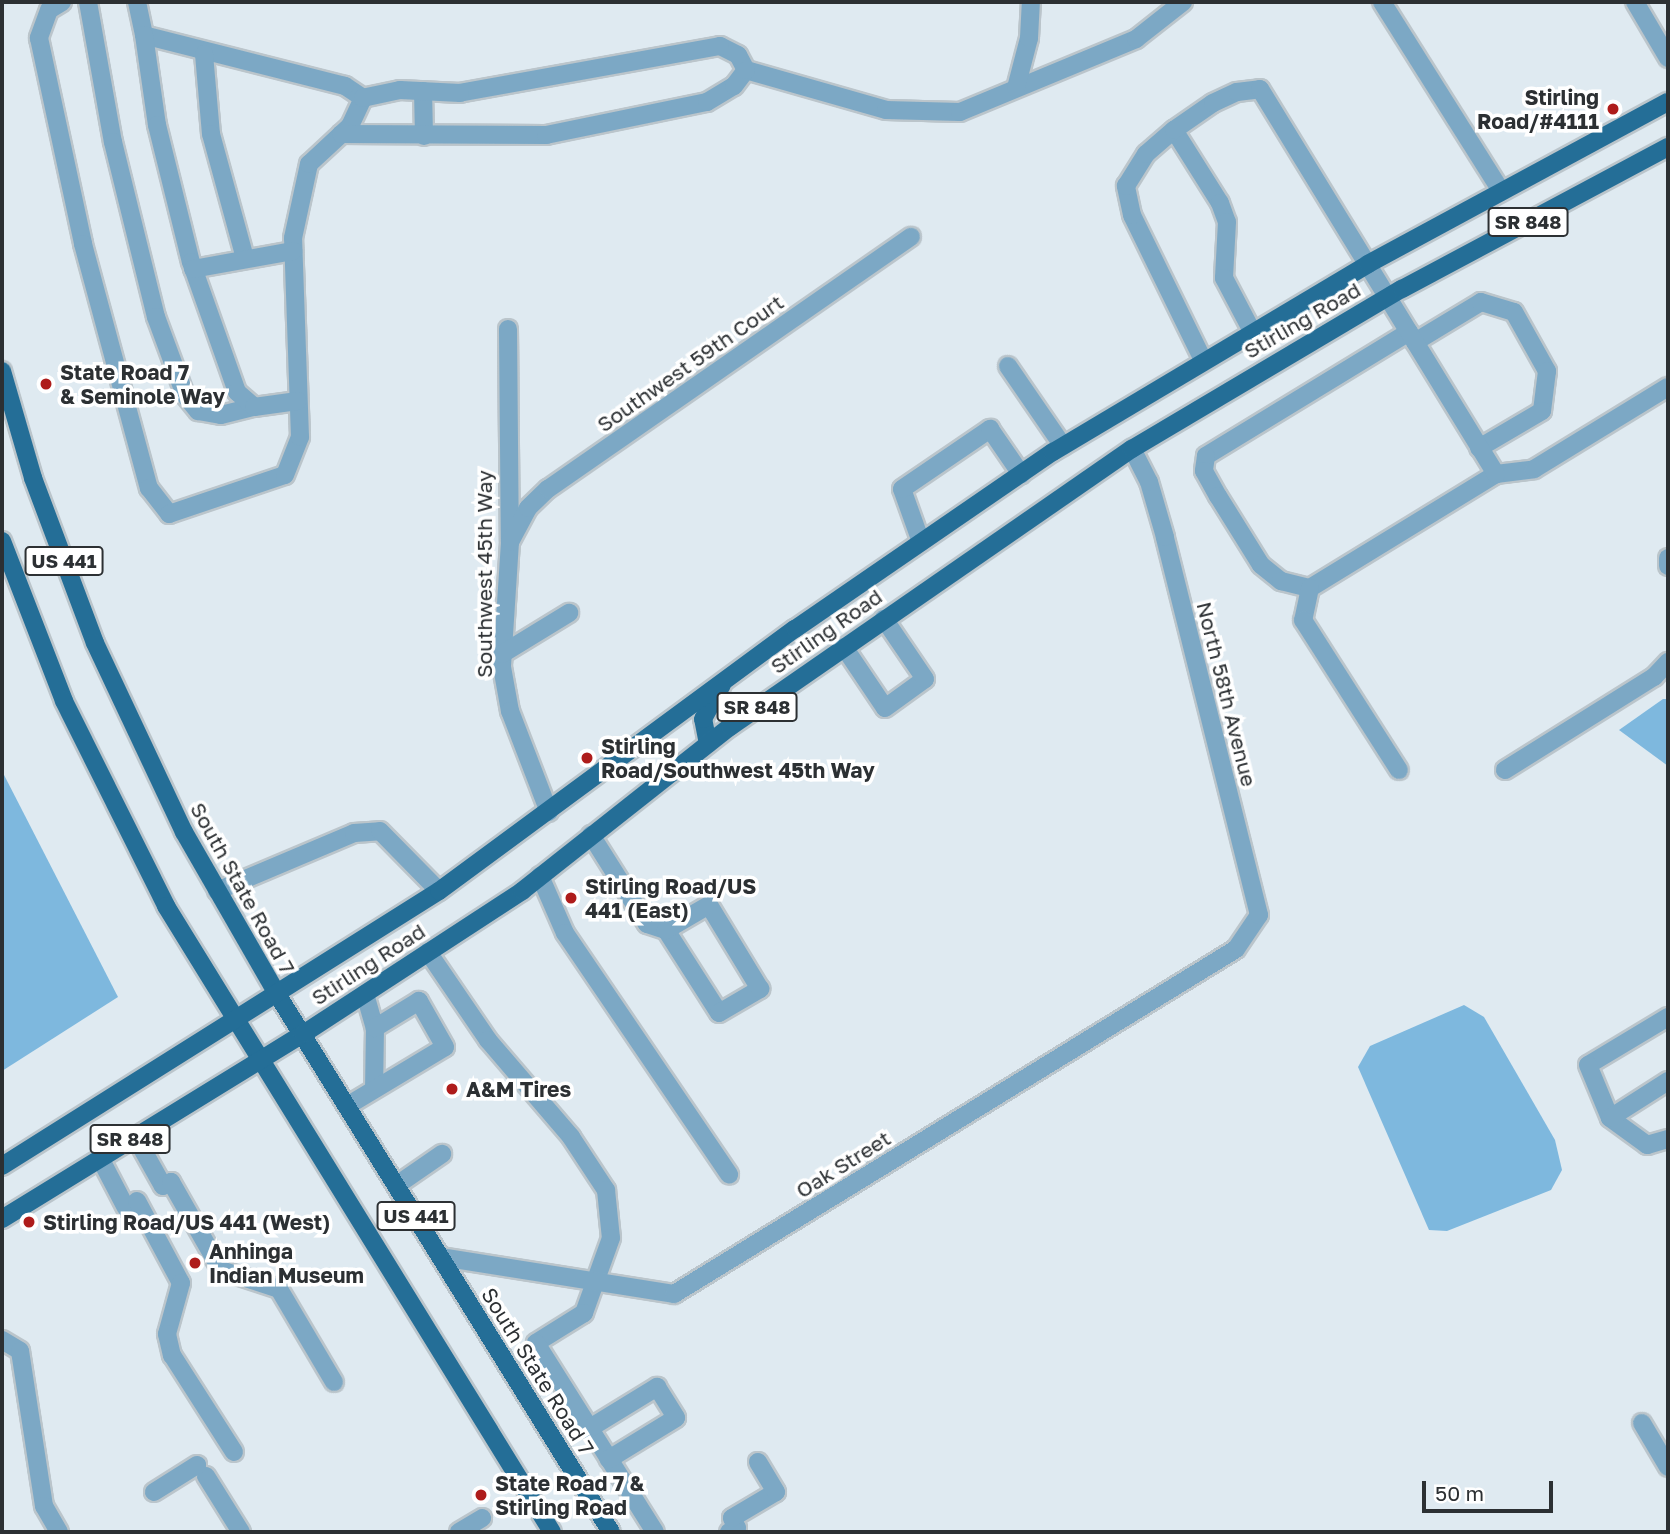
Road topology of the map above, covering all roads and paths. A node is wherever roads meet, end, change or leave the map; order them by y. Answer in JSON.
{"nodes":[{"id":1,"x":62,"y":2,"type":"edge"},
{"id":2,"x":88,"y":2,"type":"edge"},
{"id":3,"x":137,"y":2,"type":"edge"},
{"id":4,"x":1031,"y":2,"type":"edge"},
{"id":5,"x":1183,"y":2,"type":"edge"},
{"id":6,"x":1382,"y":2,"type":"edge"},
{"id":7,"x":1635,"y":2,"type":"edge"},
{"id":8,"x":144,"y":35,"type":"junction"},
{"id":9,"x":204,"y":54,"type":"junction"},
{"id":10,"x":1668,"y":58,"type":"edge"},
{"id":11,"x":746,"y":70,"type":"junction"},
{"id":12,"x":1016,"y":88,"type":"junction"},
{"id":13,"x":422,"y":91,"type":"junction"},
{"id":14,"x":363,"y":98,"type":"junction"},
{"id":15,"x":1668,"y":102,"type":"edge"},
{"id":16,"x":1174,"y":130,"type":"junction"},
{"id":17,"x":341,"y":134,"type":"junction"},
{"id":18,"x":424,"y":136,"type":"junction"},
{"id":19,"x":1668,"y":147,"type":"edge"},
{"id":20,"x":1502,"y":191,"type":"junction"},
{"id":21,"x":911,"y":237,"type":"dead end"},
{"id":22,"x":293,"y":251,"type":"junction"},
{"id":23,"x":245,"y":258,"type":"junction"},
{"id":24,"x":1367,"y":264,"type":"junction"},
{"id":25,"x":193,"y":269,"type":"junction"},
{"id":26,"x":1388,"y":297,"type":"junction"},
{"id":27,"x":508,"y":329,"type":"dead end"},
{"id":28,"x":1252,"y":331,"type":"junction"},
{"id":29,"x":1412,"y":337,"type":"junction"},
{"id":30,"x":1203,"y":360,"type":"junction"},
{"id":31,"x":1008,"y":366,"type":"dead end"},
{"id":32,"x":2,"y":371,"type":"edge"},
{"id":33,"x":1668,"y":387,"type":"edge"},
{"id":34,"x":298,"y":401,"type":"junction"},
{"id":35,"x":254,"y":407,"type":"junction"},
{"id":36,"x":1063,"y":446,"type":"junction"},
{"id":37,"x":1479,"y":448,"type":"junction"},
{"id":38,"x":1132,"y":449,"type":"junction"},
{"id":39,"x":1021,"y":474,"type":"junction"},
{"id":40,"x":1496,"y":474,"type":"junction"},
{"id":41,"x":2,"y":541,"type":"edge"},
{"id":42,"x":510,"y":542,"type":"junction"},
{"id":43,"x":921,"y":542,"type":"junction"},
{"id":44,"x":1668,"y":558,"type":"edge"},
{"id":45,"x":1668,"y":566,"type":"edge"},
{"id":46,"x":1310,"y":588,"type":"junction"},
{"id":47,"x":569,"y":613,"type":"dead end"},
{"id":48,"x":884,"y":619,"type":"junction"},
{"id":49,"x":844,"y":647,"type":"junction"},
{"id":50,"x":502,"y":654,"type":"junction"},
{"id":51,"x":1668,"y":662,"type":"edge"},
{"id":52,"x":726,"y":679,"type":"junction"},
{"id":53,"x":708,"y":744,"type":"junction"},
{"id":54,"x":1399,"y":770,"type":"dead end"},
{"id":55,"x":1505,"y":770,"type":"dead end"},
{"id":56,"x":549,"y":812,"type":"junction"},
{"id":57,"x":591,"y":835,"type":"junction"},
{"id":58,"x":540,"y":876,"type":"junction"},
{"id":59,"x":218,"y":891,"type":"junction"},
{"id":60,"x":439,"y":891,"type":"junction"},
{"id":61,"x":666,"y":930,"type":"junction"},
{"id":62,"x":1236,"y":949,"type":"joint"},
{"id":63,"x":428,"y":952,"type":"junction"},
{"id":64,"x":277,"y":994,"type":"junction"},
{"id":65,"x":365,"y":994,"type":"junction"},
{"id":66,"x":1668,"y":1017,"type":"edge"},
{"id":67,"x":234,"y":1020,"type":"junction"},
{"id":68,"x":375,"y":1028,"type":"junction"},
{"id":69,"x":303,"y":1034,"type":"junction"},
{"id":70,"x":259,"y":1060,"type":"junction"},
{"id":71,"x":1668,"y":1081,"type":"edge"},
{"id":72,"x":374,"y":1089,"type":"junction"},
{"id":73,"x":347,"y":1106,"type":"junction"},
{"id":74,"x":1610,"y":1118,"type":"junction"},
{"id":75,"x":135,"y":1136,"type":"junction"},
{"id":76,"x":1668,"y":1139,"type":"edge"},
{"id":77,"x":442,"y":1154,"type":"dead end"},
{"id":78,"x":100,"y":1158,"type":"junction"},
{"id":79,"x":2,"y":1166,"type":"edge"},
{"id":80,"x":729,"y":1174,"type":"dead end"},
{"id":81,"x":397,"y":1185,"type":"junction"},
{"id":82,"x":2,"y":1219,"type":"edge"},
{"id":83,"x":441,"y":1257,"type":"junction"},
{"id":84,"x":594,"y":1282,"type":"junction"},
{"id":85,"x":2,"y":1340,"type":"edge"},
{"id":86,"x":334,"y":1382,"type":"dead end"},
{"id":87,"x":1642,"y":1423,"type":"dead end"},
{"id":88,"x":590,"y":1428,"type":"junction"},
{"id":89,"x":234,"y":1452,"type":"dead end"},
{"id":90,"x":609,"y":1459,"type":"junction"},
{"id":91,"x":758,"y":1462,"type":"dead end"},
{"id":92,"x":1668,"y":1467,"type":"edge"},
{"id":93,"x":154,"y":1492,"type":"dead end"},
{"id":94,"x":482,"y":1518,"type":"dead end"},
{"id":95,"x":59,"y":1532,"type":"edge"},
{"id":96,"x":241,"y":1532,"type":"edge"},
{"id":97,"x":459,"y":1532,"type":"edge"},
{"id":98,"x":552,"y":1532,"type":"edge"},
{"id":99,"x":611,"y":1532,"type":"edge"},
{"id":100,"x":655,"y":1532,"type":"edge"},
{"id":101,"x":729,"y":1532,"type":"edge"}],
"edges":[{"from":1,"to":34,"type":"street"},
{"from":2,"to":35,"type":"street"},
{"from":3,"to":8,"type":"street"},
{"from":4,"to":12,"type":"street"},
{"from":5,"to":12,"type":"street"},
{"from":6,"to":20,"type":"street"},
{"from":7,"to":10,"type":"street"},
{"from":8,"to":9,"type":"street"},
{"from":8,"to":25,"type":"street"},
{"from":9,"to":14,"type":"street"},
{"from":9,"to":23,"type":"street"},
{"from":11,"to":12,"type":"street"},
{"from":11,"to":13,"type":"street"},
{"from":11,"to":18,"type":"street"},
{"from":13,"to":14,"type":"street"},
{"from":13,"to":18,"type":"street"},
{"from":14,"to":17,"type":"street"},
{"from":15,"to":20,"type":"main road","name":"Stirling Road","number":"SR 848"},
{"from":16,"to":24,"type":"street"},
{"from":16,"to":28,"type":"street"},
{"from":16,"to":30,"type":"street"},
{"from":17,"to":18,"type":"street"},
{"from":17,"to":22,"type":"street"},
{"from":19,"to":26,"type":"main road","name":"Stirling Road","number":"SR 848"},
{"from":20,"to":24,"type":"main road","name":"Stirling Road","number":"SR 848"},
{"from":21,"to":42,"type":"street","name":"Southwest 59th Court"},
{"from":22,"to":23,"type":"street"},
{"from":22,"to":34,"type":"street"},
{"from":23,"to":25,"type":"street"},
{"from":24,"to":26,"type":"street"},
{"from":24,"to":28,"type":"main road","name":"Stirling Road","number":"SR 848"},
{"from":25,"to":35,"type":"street"},
{"from":26,"to":29,"type":"street"},
{"from":26,"to":38,"type":"main road","name":"Stirling Road","number":"SR 848"},
{"from":27,"to":42,"type":"street","name":"Southwest 45th Way"},
{"from":28,"to":30,"type":"main road","name":"Stirling Road","number":"SR 848"},
{"from":29,"to":37,"type":"street"},
{"from":29,"to":37,"type":"street"},
{"from":29,"to":46,"type":"street"},
{"from":30,"to":36,"type":"main road","name":"Stirling Road","number":"SR 848"},
{"from":31,"to":36,"type":"street"},
{"from":32,"to":59,"type":"main road","name":"South State Road 7","number":"US 441"},
{"from":33,"to":40,"type":"street"},
{"from":34,"to":35,"type":"street"},
{"from":36,"to":39,"type":"main road","name":"Stirling Road","number":"SR 848"},
{"from":37,"to":40,"type":"street"},
{"from":38,"to":48,"type":"main road","name":"Stirling Road","number":"SR 848"},
{"from":38,"to":62,"type":"street","name":"North 58th Avenue"},
{"from":39,"to":43,"type":"main road","name":"Stirling Road","number":"SR 848"},
{"from":39,"to":43,"type":"street"},
{"from":40,"to":46,"type":"street"},
{"from":41,"to":67,"type":"main road","number":"US 441"},
{"from":42,"to":50,"type":"street","name":"Southwest 45th Way"},
{"from":43,"to":52,"type":"main road","name":"Stirling Road","number":"SR 848"},
{"from":44,"to":45,"type":"street"},
{"from":46,"to":54,"type":"street"},
{"from":47,"to":50,"type":"street"},
{"from":48,"to":49,"type":"main road","name":"Stirling Road","number":"SR 848"},
{"from":48,"to":49,"type":"street"},
{"from":49,"to":53,"type":"main road","name":"Stirling Road","number":"SR 848"},
{"from":50,"to":56,"type":"street","name":"Southwest 45th Way"},
{"from":51,"to":55,"type":"street"},
{"from":52,"to":53,"type":"main road"},
{"from":52,"to":56,"type":"main road","name":"Stirling Road","number":"SR 848"},
{"from":53,"to":57,"type":"main road","name":"Stirling Road","number":"SR 848"},
{"from":56,"to":60,"type":"main road","name":"Stirling Road","number":"SR 848"},
{"from":57,"to":58,"type":"main road","name":"Stirling Road","number":"SR 848"},
{"from":57,"to":61,"type":"street"},
{"from":58,"to":63,"type":"main road","name":"Stirling Road","number":"SR 848"},
{"from":58,"to":80,"type":"street"},
{"from":59,"to":60,"type":"street"},
{"from":59,"to":64,"type":"main road","name":"South State Road 7","number":"US 441"},
{"from":60,"to":64,"type":"main road","name":"Stirling Road","number":"SR 848"},
{"from":61,"to":61,"type":"street"},
{"from":62,"to":84,"type":"street","name":"Oak Street"},
{"from":63,"to":65,"type":"main road","name":"Stirling Road","number":"SR 848"},
{"from":63,"to":84,"type":"street"},
{"from":64,"to":67,"type":"main road","name":"Stirling Road","number":"SR 848"},
{"from":64,"to":69,"type":"main road","name":"South State Road 7","number":"US 441"},
{"from":65,"to":68,"type":"street"},
{"from":65,"to":69,"type":"main road","name":"Stirling Road","number":"SR 848"},
{"from":66,"to":74,"type":"street"},
{"from":67,"to":70,"type":"main road","number":"US 441"},
{"from":67,"to":79,"type":"main road","name":"Stirling Road","number":"SR 848"},
{"from":68,"to":72,"type":"street"},
{"from":68,"to":72,"type":"street"},
{"from":69,"to":70,"type":"main road","name":"Stirling Road","number":"SR 848"},
{"from":69,"to":73,"type":"main road","name":"South State Road 7","number":"US 441"},
{"from":70,"to":75,"type":"main road","name":"Stirling Road","number":"SR 848"},
{"from":70,"to":98,"type":"main road","number":"US 441"},
{"from":71,"to":74,"type":"street"},
{"from":72,"to":73,"type":"street"},
{"from":73,"to":81,"type":"main road","name":"South State Road 7","number":"US 441"},
{"from":74,"to":76,"type":"street"},
{"from":75,"to":78,"type":"main road","name":"Stirling Road","number":"SR 848"},
{"from":75,"to":86,"type":"street"},
{"from":77,"to":81,"type":"street"},
{"from":78,"to":82,"type":"main road","name":"Stirling Road","number":"SR 848"},
{"from":78,"to":89,"type":"street"},
{"from":81,"to":83,"type":"main road","name":"South State Road 7","number":"US 441"},
{"from":83,"to":84,"type":"street","name":"Oak Street"},
{"from":83,"to":99,"type":"main road","name":"South State Road 7","number":"US 441"},
{"from":84,"to":88,"type":"street"},
{"from":85,"to":95,"type":"street"},
{"from":87,"to":92,"type":"street"},
{"from":88,"to":90,"type":"street"},
{"from":88,"to":90,"type":"street"},
{"from":90,"to":100,"type":"street"},
{"from":91,"to":101,"type":"street"},
{"from":93,"to":96,"type":"street"},
{"from":94,"to":97,"type":"street"}]}
